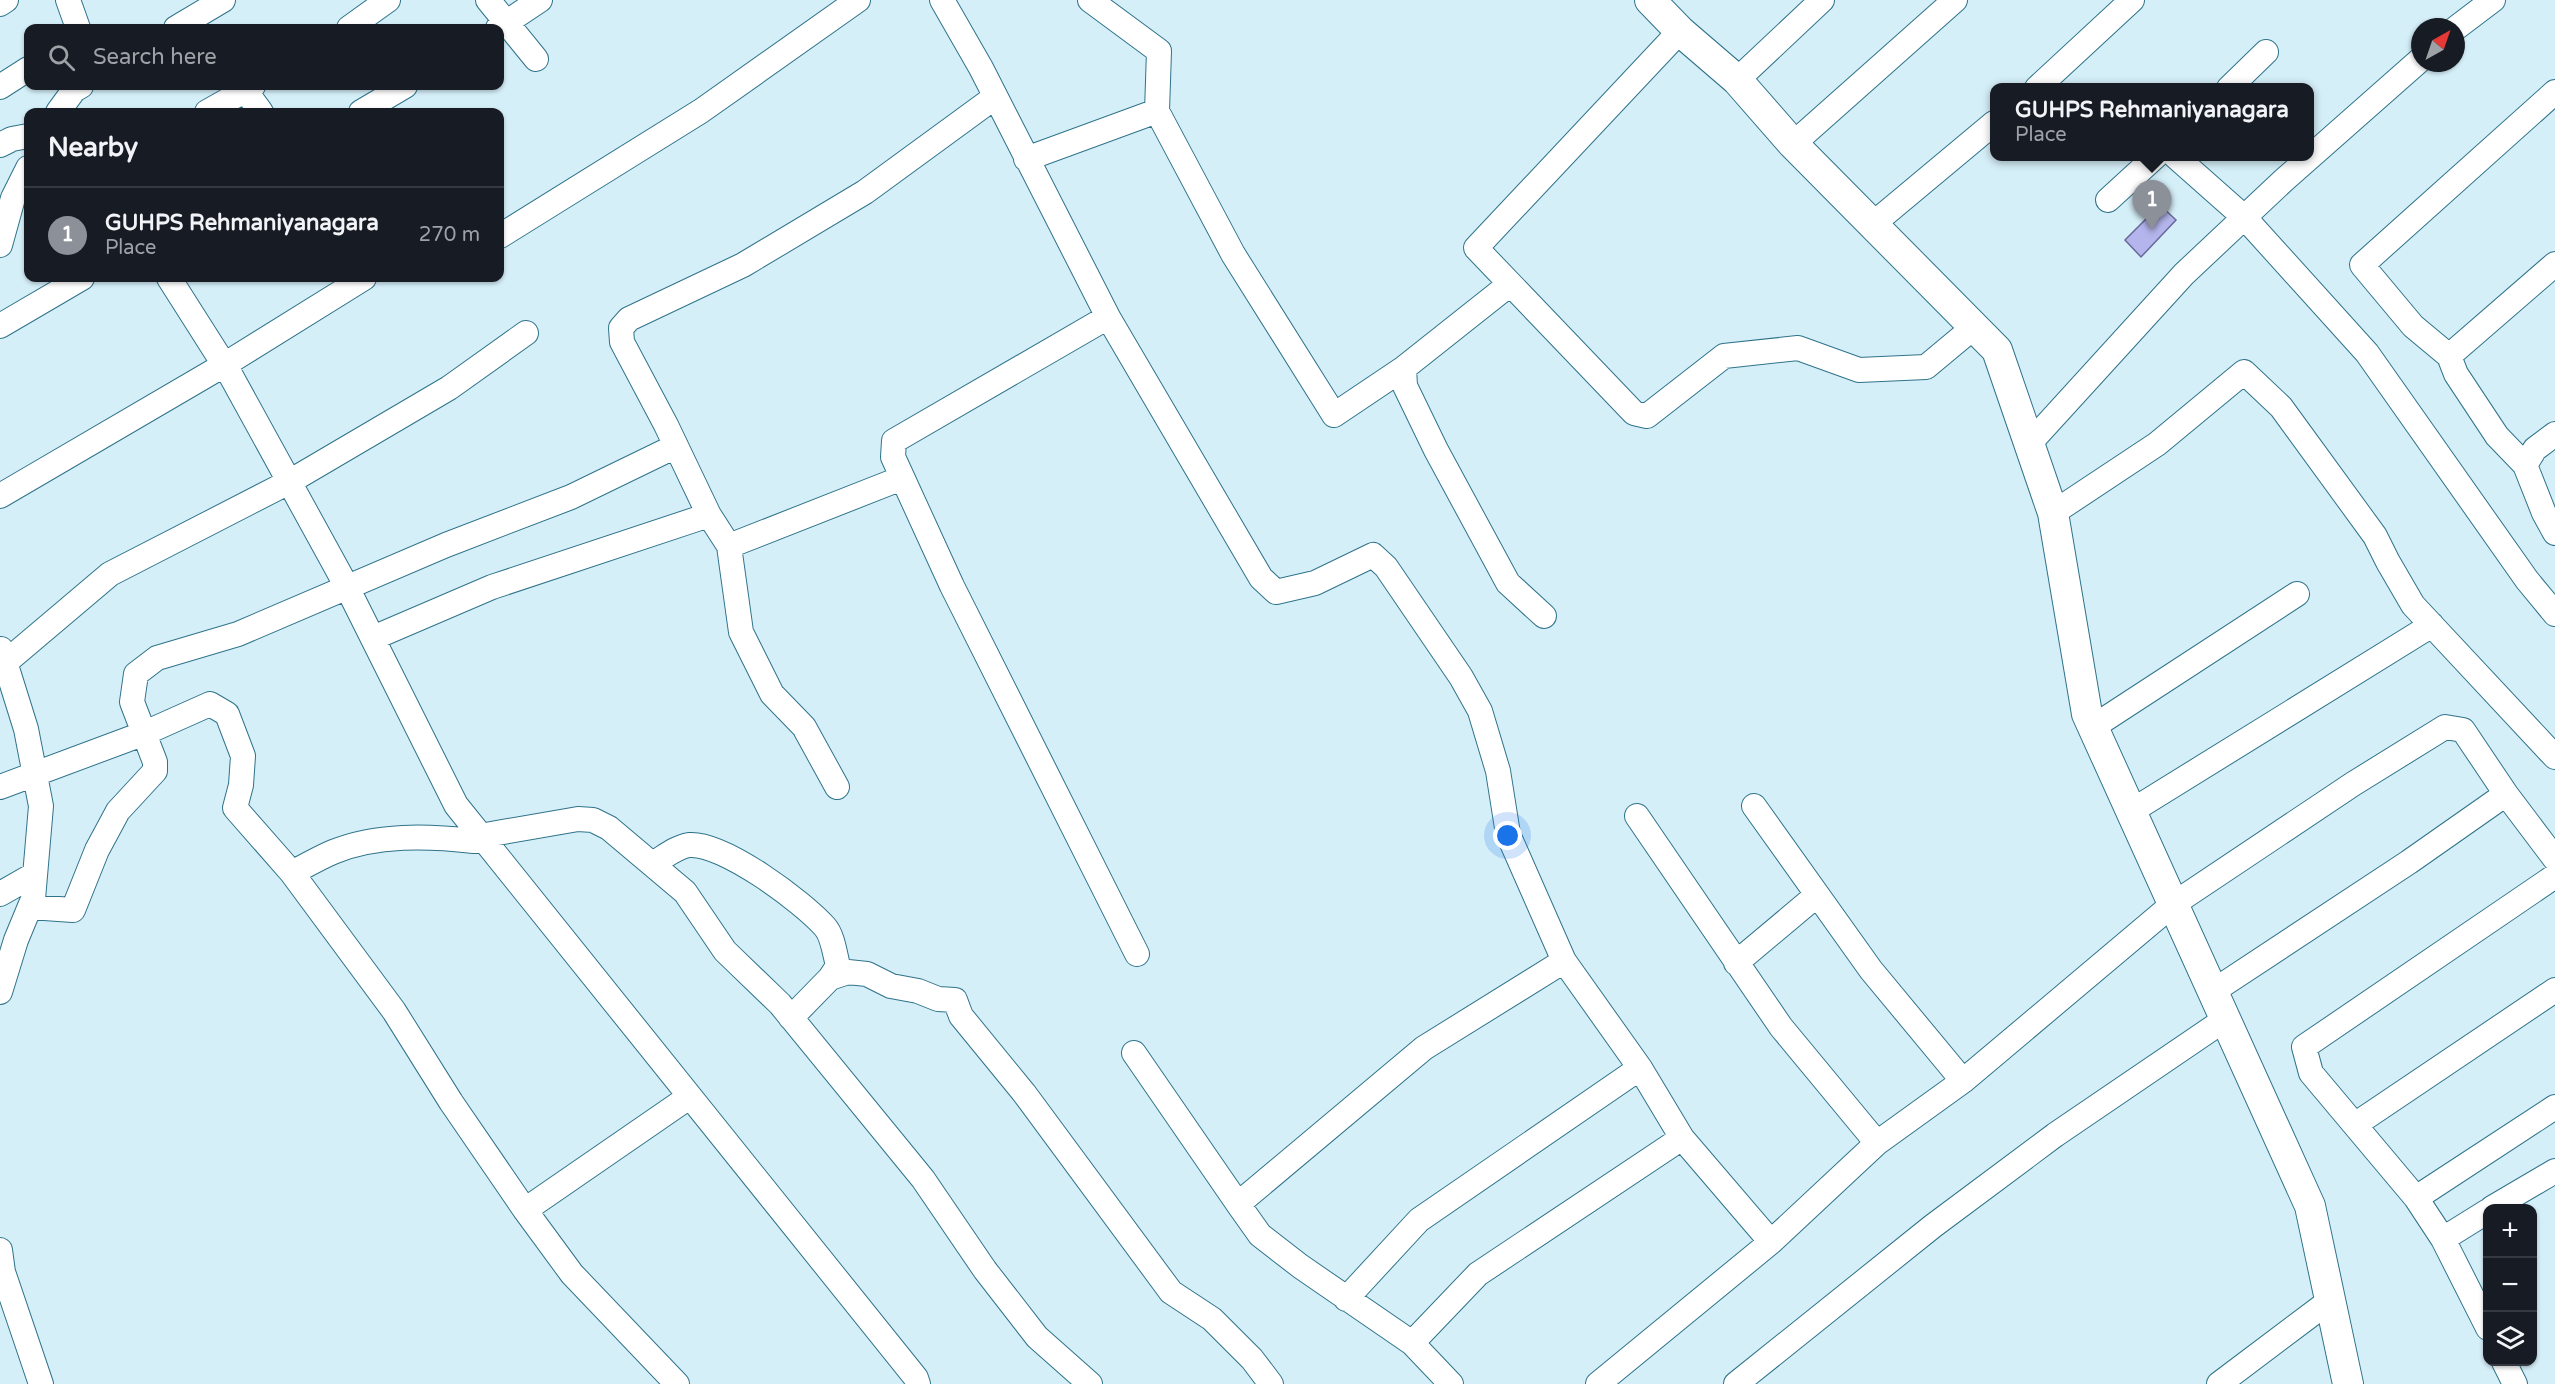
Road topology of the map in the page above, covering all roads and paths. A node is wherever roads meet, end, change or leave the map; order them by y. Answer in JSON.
{"nodes":[{"id":1,"x":6,"y":0,"type":"edge"},
{"id":2,"x":68,"y":0,"type":"edge"},
{"id":3,"x":223,"y":0,"type":"edge"},
{"id":4,"x":387,"y":0,"type":"edge"},
{"id":5,"x":488,"y":0,"type":"edge"},
{"id":6,"x":540,"y":0,"type":"edge"},
{"id":7,"x":858,"y":0,"type":"edge"},
{"id":8,"x":942,"y":0,"type":"edge"},
{"id":9,"x":1090,"y":0,"type":"edge"},
{"id":10,"x":1650,"y":0,"type":"edge"},
{"id":11,"x":1822,"y":0,"type":"edge"},
{"id":12,"x":1955,"y":0,"type":"edge"},
{"id":13,"x":2132,"y":0,"type":"edge"},
{"id":14,"x":2493,"y":0,"type":"edge"},
{"id":15,"x":0,"y":4,"type":"edge"},
{"id":16,"x":189,"y":18,"type":"edge"},
{"id":17,"x":2465,"y":21,"type":"edge"},
{"id":18,"x":77,"y":24,"type":"edge"},
{"id":19,"x":354,"y":24,"type":"edge"},
{"id":20,"x":501,"y":24,"type":"edge"},
{"id":21,"x":504,"y":25,"type":"edge"},
{"id":22,"x":504,"y":28,"type":"edge"},
{"id":23,"x":1680,"y":31,"type":"junction"},
{"id":24,"x":2266,"y":52,"type":"dead end"},
{"id":25,"x":536,"y":59,"type":"dead end"},
{"id":26,"x":2411,"y":68,"type":"edge"},
{"id":27,"x":24,"y":72,"type":"edge"},
{"id":28,"x":1737,"y":80,"type":"junction"},
{"id":29,"x":2041,"y":83,"type":"edge"},
{"id":30,"x":2233,"y":83,"type":"edge"},
{"id":31,"x":0,"y":87,"type":"edge"},
{"id":32,"x":242,"y":90,"type":"edge"},
{"id":33,"x":249,"y":90,"type":"edge"},
{"id":34,"x":398,"y":90,"type":"edge"},
{"id":35,"x":2555,"y":92,"type":"edge"},
{"id":36,"x":995,"y":97,"type":"junction"},
{"id":37,"x":213,"y":108,"type":"edge"},
{"id":38,"x":259,"y":108,"type":"edge"},
{"id":39,"x":368,"y":108,"type":"edge"},
{"id":40,"x":1157,"y":111,"type":"junction"},
{"id":41,"x":1990,"y":127,"type":"edge"},
{"id":42,"x":24,"y":137,"type":"edge"},
{"id":43,"x":1793,"y":144,"type":"junction"},
{"id":44,"x":0,"y":145,"type":"edge"},
{"id":45,"x":2314,"y":154,"type":"edge"},
{"id":46,"x":1026,"y":159,"type":"junction"},
{"id":47,"x":2151,"y":161,"type":"edge"},
{"id":48,"x":2181,"y":161,"type":"edge"},
{"id":49,"x":2306,"y":161,"type":"edge"},
{"id":50,"x":24,"y":174,"type":"edge"},
{"id":51,"x":24,"y":177,"type":"edge"},
{"id":52,"x":0,"y":192,"type":"edge"},
{"id":53,"x":2108,"y":200,"type":"dead end"},
{"id":54,"x":2245,"y":218,"type":"junction"},
{"id":55,"x":1873,"y":224,"type":"junction"},
{"id":56,"x":504,"y":234,"type":"edge"},
{"id":57,"x":0,"y":245,"type":"edge"},
{"id":58,"x":2555,"y":264,"type":"edge"},
{"id":59,"x":75,"y":282,"type":"edge"},
{"id":60,"x":172,"y":282,"type":"edge"},
{"id":61,"x":356,"y":282,"type":"edge"},
{"id":62,"x":1510,"y":284,"type":"junction"},
{"id":63,"x":1108,"y":317,"type":"junction"},
{"id":64,"x":0,"y":326,"type":"edge"},
{"id":65,"x":1974,"y":327,"type":"junction"},
{"id":66,"x":526,"y":333,"type":"dead end"},
{"id":67,"x":2449,"y":356,"type":"junction"},
{"id":68,"x":224,"y":365,"type":"junction"},
{"id":69,"x":1404,"y":368,"type":"junction"},
{"id":70,"x":2555,"y":434,"type":"edge"},
{"id":71,"x":2029,"y":444,"type":"junction"},
{"id":72,"x":676,"y":446,"type":"junction"},
{"id":73,"x":2525,"y":465,"type":"junction"},
{"id":74,"x":902,"y":478,"type":"junction"},
{"id":75,"x":289,"y":482,"type":"junction"},
{"id":76,"x":0,"y":496,"type":"edge"},
{"id":77,"x":2053,"y":513,"type":"junction"},
{"id":78,"x":709,"y":515,"type":"junction"},
{"id":79,"x":2555,"y":533,"type":"edge"},
{"id":80,"x":729,"y":546,"type":"junction"},
{"id":81,"x":347,"y":587,"type":"junction"},
{"id":82,"x":2296,"y":594,"type":"dead end"},
{"id":83,"x":2555,"y":614,"type":"edge"},
{"id":84,"x":1544,"y":616,"type":"dead end"},
{"id":85,"x":2432,"y":625,"type":"junction"},
{"id":86,"x":373,"y":638,"type":"junction"},
{"id":87,"x":3,"y":655,"type":"edge"},
{"id":88,"x":2093,"y":726,"type":"junction"},
{"id":89,"x":145,"y":733,"type":"junction"},
{"id":90,"x":2555,"y":757,"type":"edge"},
{"id":91,"x":34,"y":774,"type":"junction"},
{"id":92,"x":837,"y":786,"type":"dead end"},
{"id":93,"x":0,"y":788,"type":"edge"},
{"id":94,"x":2505,"y":794,"type":"junction"},
{"id":95,"x":1754,"y":806,"type":"dead end"},
{"id":96,"x":2130,"y":812,"type":"junction"},
{"id":97,"x":1637,"y":816,"type":"dead end"},
{"id":98,"x":480,"y":836,"type":"junction"},
{"id":99,"x":2555,"y":859,"type":"edge"},
{"id":100,"x":652,"y":864,"type":"junction"},
{"id":101,"x":292,"y":873,"type":"junction"},
{"id":102,"x":35,"y":874,"type":"junction"},
{"id":103,"x":2555,"y":876,"type":"edge"},
{"id":104,"x":0,"y":894,"type":"edge"},
{"id":105,"x":1817,"y":896,"type":"junction"},
{"id":106,"x":2172,"y":904,"type":"junction"},
{"id":107,"x":30,"y":907,"type":"junction"},
{"id":108,"x":1137,"y":954,"type":"dead end"},
{"id":109,"x":1564,"y":961,"type":"junction"},
{"id":110,"x":1736,"y":963,"type":"junction"},
{"id":111,"x":830,"y":978,"type":"junction"},
{"id":112,"x":2555,"y":990,"type":"edge"},
{"id":113,"x":0,"y":992,"type":"edge"},
{"id":114,"x":2212,"y":992,"type":"junction"},
{"id":115,"x":791,"y":1018,"type":"junction"},
{"id":116,"x":2224,"y":1020,"type":"junction"},
{"id":117,"x":1134,"y":1053,"type":"dead end"},
{"id":118,"x":1640,"y":1068,"type":"junction"},
{"id":119,"x":1963,"y":1081,"type":"junction"},
{"id":120,"x":688,"y":1097,"type":"junction"},
{"id":121,"x":2555,"y":1107,"type":"edge"},
{"id":122,"x":2355,"y":1124,"type":"junction"},
{"id":123,"x":1682,"y":1138,"type":"junction"},
{"id":124,"x":1877,"y":1143,"type":"junction"},
{"id":125,"x":2555,"y":1171,"type":"edge"},
{"id":126,"x":2416,"y":1198,"type":"junction"},
{"id":127,"x":1238,"y":1204,"type":"junction"},
{"id":128,"x":2500,"y":1204,"type":"edge"},
{"id":129,"x":525,"y":1210,"type":"junction"},
{"id":130,"x":2483,"y":1214,"type":"edge"},
{"id":131,"x":2443,"y":1239,"type":"junction"},
{"id":132,"x":1771,"y":1242,"type":"junction"},
{"id":133,"x":0,"y":1250,"type":"edge"},
{"id":134,"x":1346,"y":1299,"type":"junction"},
{"id":135,"x":2332,"y":1299,"type":"junction"},
{"id":136,"x":2483,"y":1320,"type":"edge"},
{"id":137,"x":1412,"y":1343,"type":"junction"},
{"id":138,"x":2506,"y":1366,"type":"edge"},
{"id":139,"x":1747,"y":1380,"type":"edge"},
{"id":140,"x":35,"y":1383,"type":"edge"},
{"id":141,"x":677,"y":1384,"type":"edge"},
{"id":142,"x":918,"y":1384,"type":"edge"},
{"id":143,"x":1090,"y":1384,"type":"edge"},
{"id":144,"x":1272,"y":1384,"type":"edge"},
{"id":145,"x":1451,"y":1384,"type":"edge"},
{"id":146,"x":1598,"y":1384,"type":"edge"},
{"id":147,"x":2219,"y":1384,"type":"edge"},
{"id":148,"x":2348,"y":1384,"type":"edge"},
{"id":149,"x":2516,"y":1384,"type":"edge"}],
"edges":[{"from":1,"to":15,"type":"street"},
{"from":2,"to":18,"type":"street"},
{"from":3,"to":16,"type":"street"},
{"from":4,"to":19,"type":"street"},
{"from":5,"to":20,"type":"street"},
{"from":6,"to":21,"type":"street"},
{"from":7,"to":56,"type":"street"},
{"from":8,"to":36,"type":"street"},
{"from":9,"to":40,"type":"street"},
{"from":10,"to":23,"type":"street"},
{"from":11,"to":28,"type":"street"},
{"from":12,"to":43,"type":"street"},
{"from":13,"to":29,"type":"street"},
{"from":14,"to":17,"type":"street"},
{"from":22,"to":25,"type":"street"},
{"from":23,"to":28,"type":"street"},
{"from":23,"to":62,"type":"street"},
{"from":24,"to":30,"type":"street"},
{"from":26,"to":45,"type":"street"},
{"from":27,"to":31,"type":"street"},
{"from":28,"to":43,"type":"street"},
{"from":32,"to":37,"type":"street"},
{"from":33,"to":38,"type":"street"},
{"from":34,"to":39,"type":"street"},
{"from":35,"to":67,"type":"street"},
{"from":36,"to":46,"type":"street"},
{"from":36,"to":72,"type":"street"},
{"from":40,"to":46,"type":"street"},
{"from":40,"to":69,"type":"street"},
{"from":41,"to":55,"type":"street"},
{"from":42,"to":44,"type":"street"},
{"from":43,"to":55,"type":"street"},
{"from":46,"to":63,"type":"street"},
{"from":47,"to":53,"type":"street"},
{"from":48,"to":54,"type":"street"},
{"from":49,"to":54,"type":"street"},
{"from":50,"to":52,"type":"street"},
{"from":51,"to":57,"type":"street"},
{"from":54,"to":71,"type":"street"},
{"from":54,"to":83,"type":"street"},
{"from":55,"to":65,"type":"street"},
{"from":58,"to":67,"type":"street"},
{"from":59,"to":64,"type":"street"},
{"from":60,"to":68,"type":"street"},
{"from":61,"to":68,"type":"street"},
{"from":62,"to":65,"type":"street"},
{"from":62,"to":69,"type":"street"},
{"from":63,"to":74,"type":"street"},
{"from":63,"to":109,"type":"street"},
{"from":65,"to":71,"type":"street"},
{"from":66,"to":75,"type":"street"},
{"from":67,"to":73,"type":"street"},
{"from":68,"to":75,"type":"street"},
{"from":68,"to":76,"type":"street"},
{"from":69,"to":84,"type":"street"},
{"from":70,"to":73,"type":"street"},
{"from":71,"to":77,"type":"street"},
{"from":72,"to":78,"type":"street"},
{"from":72,"to":81,"type":"street"},
{"from":73,"to":79,"type":"street"},
{"from":74,"to":80,"type":"street"},
{"from":74,"to":108,"type":"street"},
{"from":75,"to":81,"type":"street"},
{"from":75,"to":87,"type":"street"},
{"from":77,"to":85,"type":"street"},
{"from":77,"to":88,"type":"street"},
{"from":78,"to":80,"type":"street"},
{"from":78,"to":86,"type":"street"},
{"from":80,"to":92,"type":"street"},
{"from":81,"to":86,"type":"street"},
{"from":81,"to":89,"type":"street"},
{"from":82,"to":88,"type":"street"},
{"from":85,"to":90,"type":"street"},
{"from":85,"to":96,"type":"street"},
{"from":86,"to":98,"type":"street"},
{"from":87,"to":91,"type":"street"},
{"from":88,"to":96,"type":"street"},
{"from":89,"to":91,"type":"street"},
{"from":89,"to":101,"type":"street"},
{"from":89,"to":107,"type":"street"},
{"from":91,"to":93,"type":"street"},
{"from":91,"to":102,"type":"street"},
{"from":94,"to":99,"type":"street"},
{"from":94,"to":106,"type":"street"},
{"from":94,"to":114,"type":"street"},
{"from":95,"to":105,"type":"street"},
{"from":96,"to":106,"type":"street"},
{"from":97,"to":110,"type":"street"},
{"from":98,"to":100,"type":"street"},
{"from":98,"to":101,"type":"street"},
{"from":98,"to":120,"type":"street"},
{"from":100,"to":111,"type":"street"},
{"from":100,"to":115,"type":"street"},
{"from":101,"to":129,"type":"street"},
{"from":102,"to":104,"type":"street"},
{"from":102,"to":107,"type":"street"},
{"from":103,"to":122,"type":"street"},
{"from":105,"to":110,"type":"street"},
{"from":105,"to":119,"type":"street"},
{"from":106,"to":114,"type":"street"},
{"from":106,"to":119,"type":"street"},
{"from":107,"to":113,"type":"street"},
{"from":109,"to":118,"type":"street"},
{"from":109,"to":127,"type":"street"},
{"from":110,"to":124,"type":"street"},
{"from":111,"to":115,"type":"street"},
{"from":111,"to":144,"type":"street"},
{"from":112,"to":122,"type":"street"},
{"from":114,"to":116,"type":"street"},
{"from":115,"to":143,"type":"street"},
{"from":116,"to":135,"type":"street"},
{"from":116,"to":139,"type":"street"},
{"from":117,"to":127,"type":"street"},
{"from":118,"to":123,"type":"street"},
{"from":118,"to":134,"type":"street"},
{"from":119,"to":124,"type":"street"},
{"from":120,"to":129,"type":"street"},
{"from":120,"to":142,"type":"street"},
{"from":121,"to":126,"type":"street"},
{"from":122,"to":126,"type":"street"},
{"from":123,"to":132,"type":"street"},
{"from":123,"to":137,"type":"street"},
{"from":124,"to":132,"type":"street"},
{"from":125,"to":128,"type":"street"},
{"from":126,"to":131,"type":"street"},
{"from":127,"to":134,"type":"street"},
{"from":129,"to":141,"type":"street"},
{"from":130,"to":131,"type":"street"},
{"from":131,"to":136,"type":"street"},
{"from":132,"to":146,"type":"street"},
{"from":133,"to":140,"type":"street"},
{"from":134,"to":137,"type":"street"},
{"from":135,"to":147,"type":"street"},
{"from":135,"to":148,"type":"street"},
{"from":137,"to":145,"type":"street"},
{"from":138,"to":149,"type":"street"}]}
